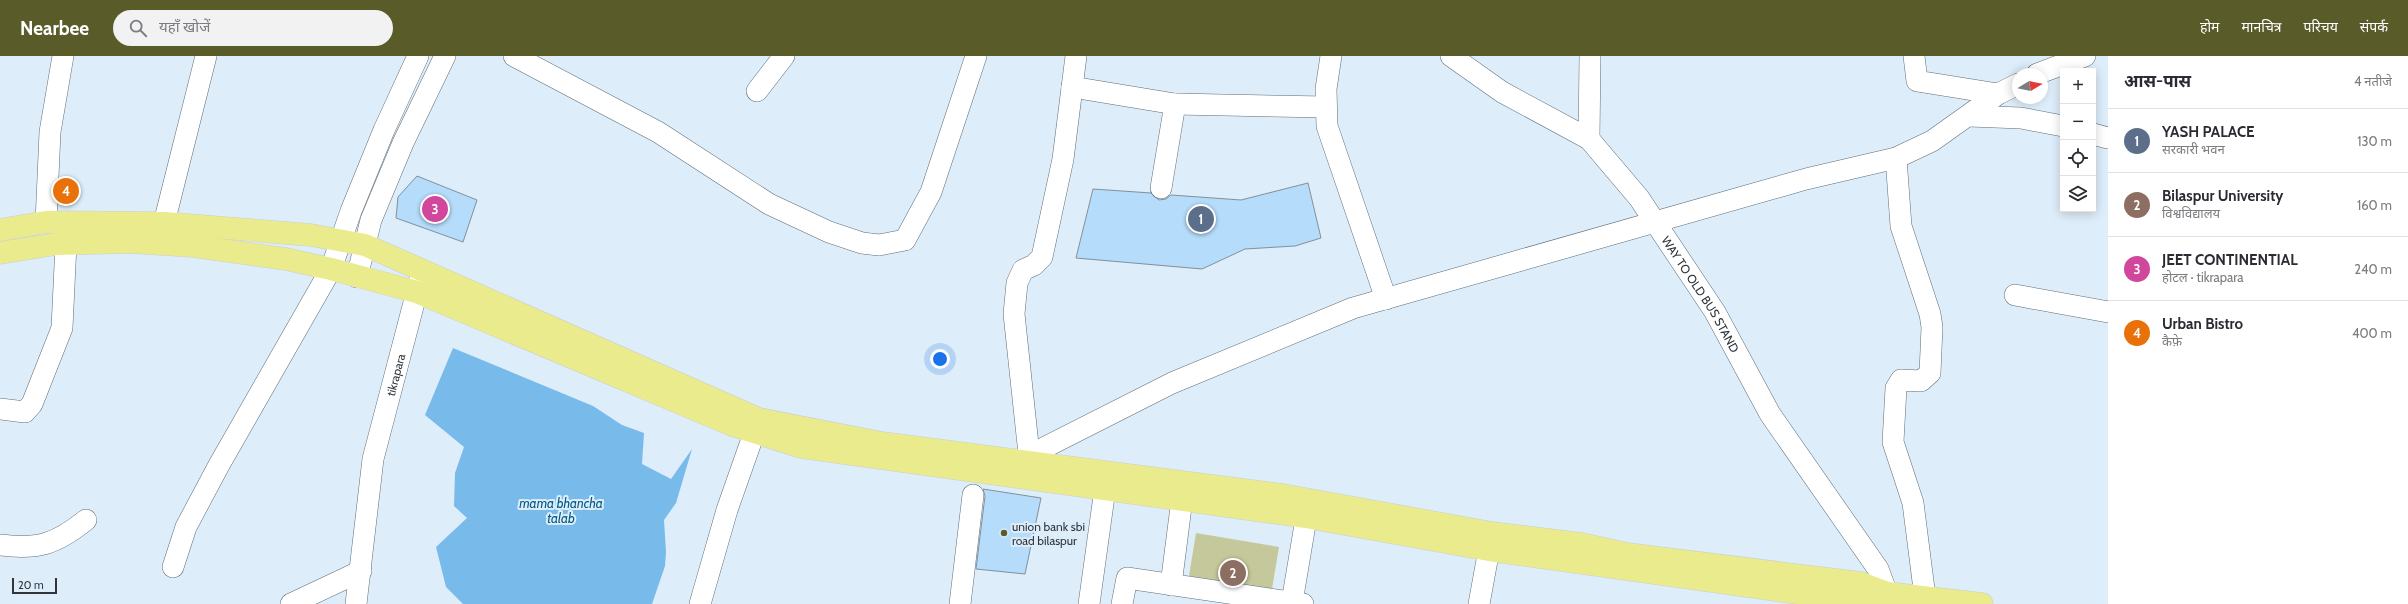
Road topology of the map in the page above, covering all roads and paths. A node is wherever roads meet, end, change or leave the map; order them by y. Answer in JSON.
{"nodes":[{"id":1,"x":63,"y":56,"type":"edge"},
{"id":2,"x":206,"y":56,"type":"edge"},
{"id":3,"x":418,"y":56,"type":"edge"},
{"id":4,"x":445,"y":56,"type":"edge"},
{"id":5,"x":514,"y":56,"type":"edge"},
{"id":6,"x":784,"y":56,"type":"edge"},
{"id":7,"x":976,"y":56,"type":"edge"},
{"id":8,"x":1076,"y":56,"type":"edge"},
{"id":9,"x":1331,"y":56,"type":"edge"},
{"id":10,"x":1451,"y":56,"type":"edge"},
{"id":11,"x":1590,"y":56,"type":"edge"},
{"id":12,"x":1914,"y":56,"type":"edge"},
{"id":13,"x":2085,"y":56,"type":"edge"},
{"id":14,"x":2048,"y":70,"type":"edge"},
{"id":15,"x":1072,"y":87,"type":"junction"},
{"id":16,"x":2012,"y":87,"type":"edge"},
{"id":17,"x":757,"y":91,"type":"dead end"},
{"id":18,"x":1998,"y":94,"type":"junction"},
{"id":19,"x":1175,"y":104,"type":"junction"},
{"id":20,"x":1326,"y":107,"type":"junction"},
{"id":21,"x":1968,"y":116,"type":"junction"},
{"id":22,"x":2060,"y":125,"type":"edge"},
{"id":23,"x":2096,"y":135,"type":"edge"},
{"id":24,"x":2108,"y":138,"type":"edge"},
{"id":25,"x":1589,"y":139,"type":"junction"},
{"id":26,"x":1896,"y":158,"type":"junction"},
{"id":27,"x":1161,"y":188,"type":"dead end"},
{"id":28,"x":46,"y":222,"type":"junction"},
{"id":29,"x":164,"y":222,"type":"junction"},
{"id":30,"x":1655,"y":223,"type":"junction"},
{"id":31,"x":0,"y":230,"type":"edge"},
{"id":32,"x":342,"y":240,"type":"junction"},
{"id":33,"x":66,"y":244,"type":"junction"},
{"id":34,"x":365,"y":245,"type":"junction"},
{"id":35,"x":0,"y":253,"type":"edge"},
{"id":36,"x":331,"y":269,"type":"junction"},
{"id":37,"x":357,"y":276,"type":"junction"},
{"id":38,"x":420,"y":281,"type":"junction"},
{"id":39,"x":2015,"y":295,"type":"dead end"},
{"id":40,"x":1386,"y":299,"type":"junction"},
{"id":41,"x":2108,"y":312,"type":"edge"},
{"id":42,"x":0,"y":409,"type":"edge"},
{"id":43,"x":756,"y":426,"type":"junction"},
{"id":44,"x":1025,"y":457,"type":"junction"},
{"id":45,"x":1105,"y":489,"type":"junction"},
{"id":46,"x":973,"y":494,"type":"dead end"},
{"id":47,"x":1182,"y":499,"type":"junction"},
{"id":48,"x":1308,"y":509,"type":"junction"},
{"id":49,"x":86,"y":520,"type":"dead end"},
{"id":50,"x":1491,"y":541,"type":"junction"},
{"id":51,"x":0,"y":545,"type":"edge"},
{"id":52,"x":172,"y":567,"type":"dead end"},
{"id":53,"x":361,"y":572,"type":"junction"},
{"id":54,"x":1171,"y":585,"type":"junction"},
{"id":55,"x":1887,"y":593,"type":"junction"},
{"id":56,"x":1925,"y":597,"type":"junction"},
{"id":57,"x":361,"y":601,"type":"edge"},
{"id":58,"x":1297,"y":603,"type":"edge"},
{"id":59,"x":291,"y":604,"type":"edge"},
{"id":60,"x":700,"y":604,"type":"edge"},
{"id":61,"x":960,"y":604,"type":"edge"},
{"id":62,"x":1089,"y":604,"type":"edge"},
{"id":63,"x":1122,"y":604,"type":"edge"},
{"id":64,"x":1479,"y":604,"type":"edge"},
{"id":65,"x":1982,"y":604,"type":"edge"}],
"edges":[{"from":1,"to":28,"type":"street"},
{"from":2,"to":29,"type":"street"},
{"from":3,"to":32,"type":"street"},
{"from":4,"to":34,"type":"street"},
{"from":5,"to":7,"type":"street"},
{"from":6,"to":17,"type":"street"},
{"from":8,"to":15,"type":"street"},
{"from":9,"to":20,"type":"street"},
{"from":10,"to":25,"type":"street","name":"WAY TO OLD BUS STAND"},
{"from":11,"to":25,"type":"street"},
{"from":12,"to":18,"type":"street"},
{"from":13,"to":14,"type":"street"},
{"from":15,"to":19,"type":"street"},
{"from":15,"to":44,"type":"street"},
{"from":16,"to":18,"type":"street"},
{"from":18,"to":21,"type":"street"},
{"from":19,"to":20,"type":"street"},
{"from":19,"to":27,"type":"street"},
{"from":20,"to":40,"type":"street"},
{"from":21,"to":22,"type":"street"},
{"from":21,"to":26,"type":"street"},
{"from":23,"to":24,"type":"street"},
{"from":25,"to":30,"type":"street","name":"WAY TO OLD BUS STAND"},
{"from":26,"to":30,"type":"street"},
{"from":26,"to":56,"type":"street"},
{"from":28,"to":29,"type":"main road"},
{"from":28,"to":31,"type":"main road"},
{"from":29,"to":32,"type":"main road"},
{"from":30,"to":40,"type":"street"},
{"from":30,"to":55,"type":"street","name":"WAY TO OLD BUS STAND"},
{"from":32,"to":34,"type":"main road"},
{"from":32,"to":36,"type":"street"},
{"from":33,"to":35,"type":"main road"},
{"from":33,"to":36,"type":"main road"},
{"from":33,"to":42,"type":"street"},
{"from":34,"to":37,"type":"street"},
{"from":34,"to":38,"type":"main road"},
{"from":36,"to":37,"type":"main road"},
{"from":36,"to":52,"type":"street"},
{"from":37,"to":38,"type":"main road"},
{"from":38,"to":43,"type":"main road"},
{"from":38,"to":53,"type":"street","name":"tikrapara"},
{"from":39,"to":41,"type":"street"},
{"from":40,"to":44,"type":"street"},
{"from":43,"to":44,"type":"main road"},
{"from":43,"to":45,"type":"main road"},
{"from":43,"to":60,"type":"street"},
{"from":44,"to":48,"type":"main road"},
{"from":45,"to":47,"type":"main road"},
{"from":45,"to":62,"type":"street"},
{"from":46,"to":61,"type":"street"},
{"from":47,"to":48,"type":"main road"},
{"from":47,"to":54,"type":"street"},
{"from":48,"to":50,"type":"main road"},
{"from":48,"to":58,"type":"street"},
{"from":49,"to":51,"type":"street"},
{"from":50,"to":55,"type":"main road"},
{"from":50,"to":64,"type":"street"},
{"from":53,"to":57,"type":"street","name":"tikrapara"},
{"from":53,"to":59,"type":"street"},
{"from":54,"to":58,"type":"street"},
{"from":54,"to":63,"type":"street"},
{"from":55,"to":56,"type":"main road"},
{"from":56,"to":65,"type":"main road"}]}
